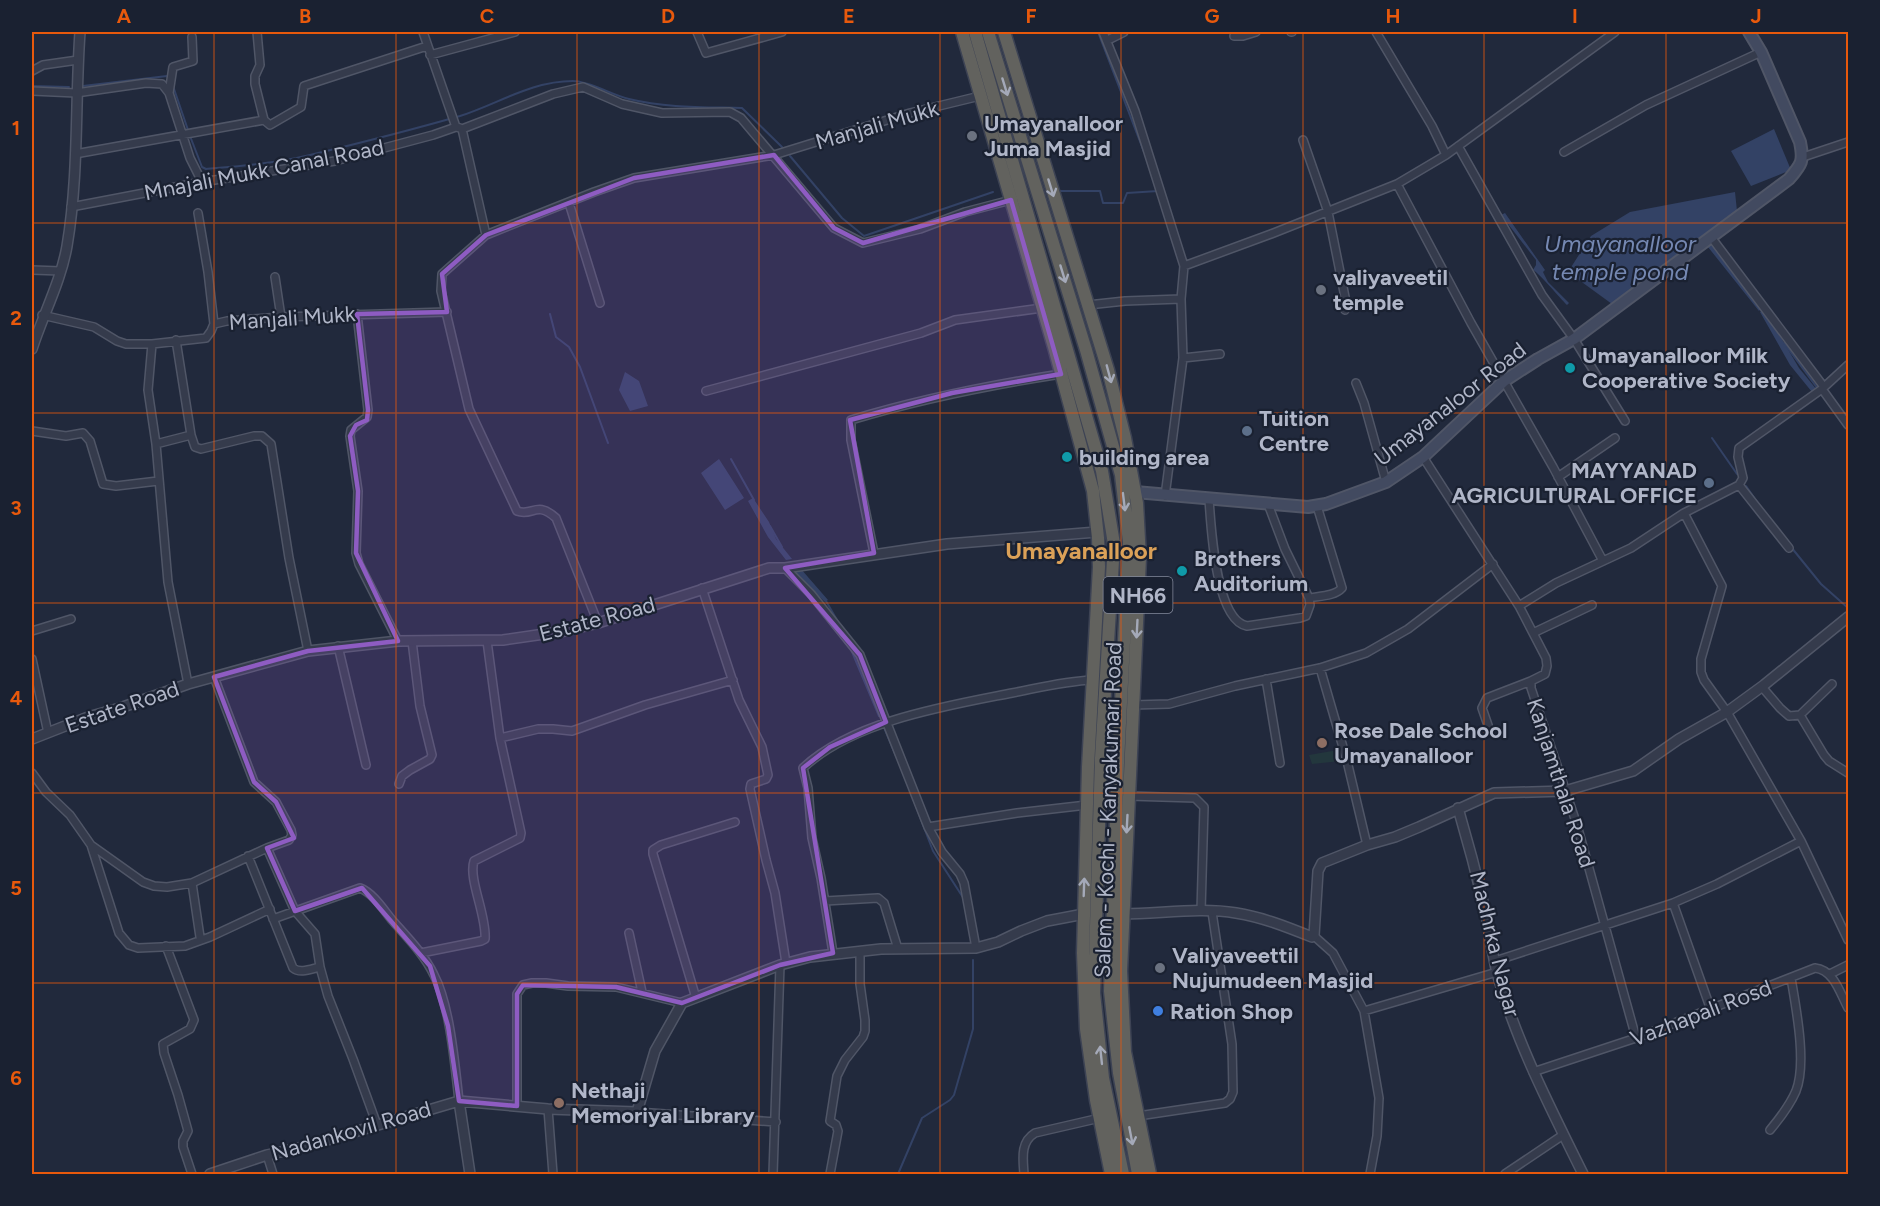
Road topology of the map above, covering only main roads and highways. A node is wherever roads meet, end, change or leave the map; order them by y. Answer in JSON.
{"nodes":[{"id":1,"x":962,"y":32,"type":"edge"},
{"id":2,"x":975,"y":32,"type":"edge"},
{"id":3,"x":988,"y":32,"type":"edge"},
{"id":4,"x":1004,"y":32,"type":"edge"},
{"id":5,"x":1749,"y":32,"type":"edge"},
{"id":6,"x":1135,"y":492,"type":"junction"},
{"id":7,"x":1111,"y":1174,"type":"edge"},
{"id":8,"x":1123,"y":1174,"type":"edge"},
{"id":9,"x":1138,"y":1174,"type":"edge"},
{"id":10,"x":1150,"y":1174,"type":"edge"}],
"edges":[{"from":7,"to":1,"type":"highway","name":"Salem - Kochi - Kanyakumari Road","number":"NH66","one_way":true},
{"from":8,"to":2,"type":"highway","one_way":true},
{"from":3,"to":9,"type":"highway","one_way":true},
{"from":4,"to":6,"type":"highway","name":"Salem - Kochi - Kanyakumari Road","number":"NH66","one_way":true},
{"from":5,"to":6,"type":"main road","name":"Umayanaloor Road"},
{"from":6,"to":10,"type":"highway","name":"Salem - Kochi - Kanyakumari Road","number":"NH66","one_way":true}]}
